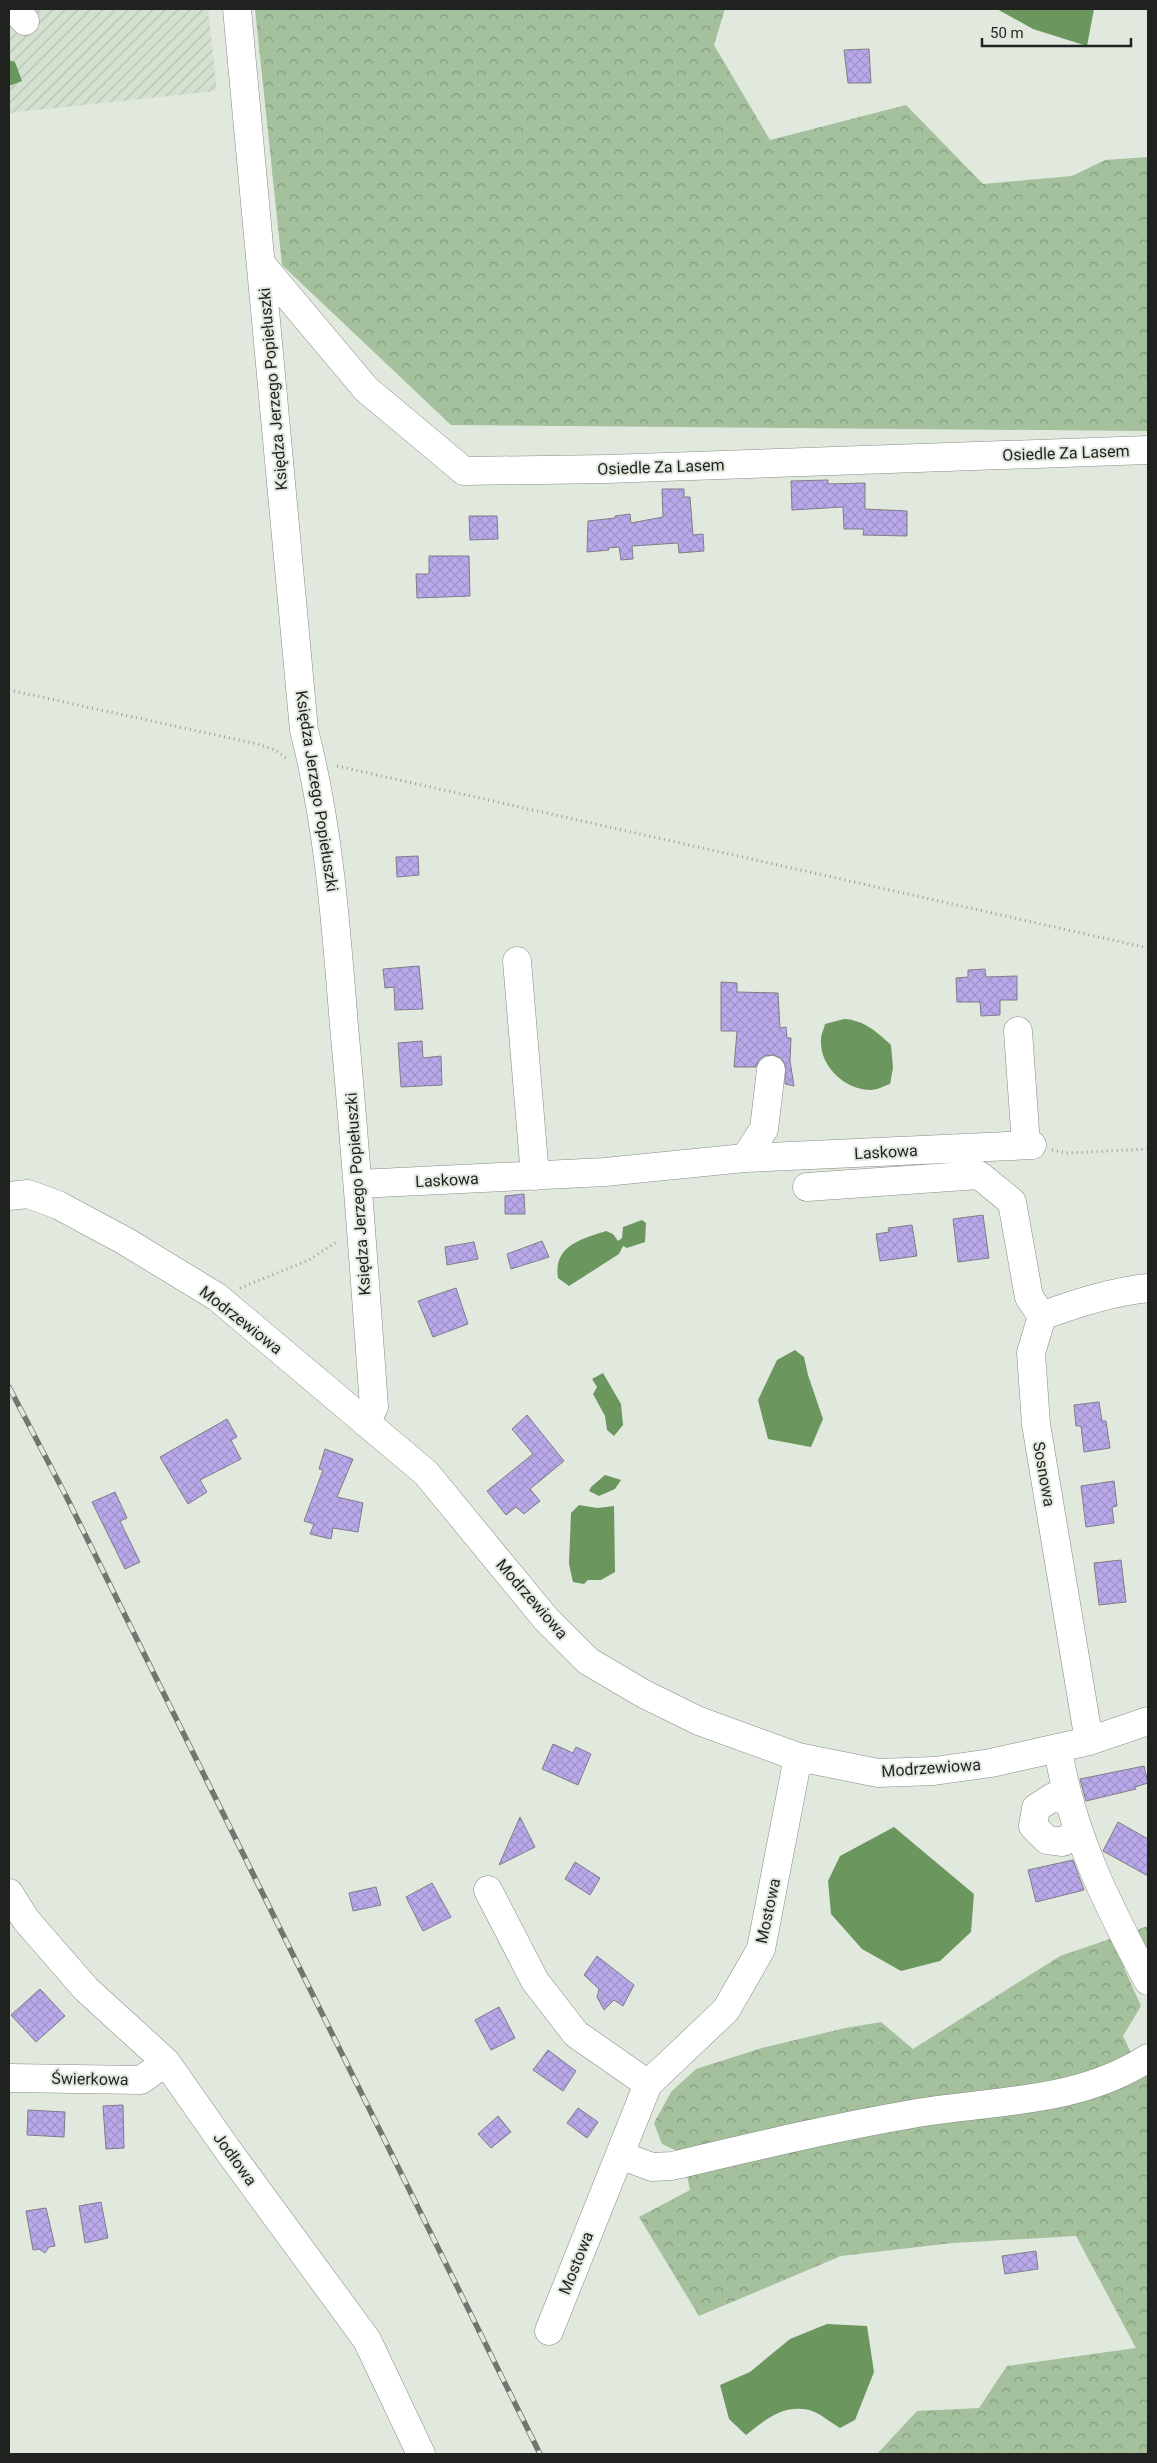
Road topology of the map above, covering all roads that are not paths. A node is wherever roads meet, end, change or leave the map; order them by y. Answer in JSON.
{"nodes":[{"id":1,"x":236,"y":9,"type":"edge"},
{"id":2,"x":262,"y":265,"type":"junction"},
{"id":3,"x":1148,"y":450,"type":"edge"},
{"id":4,"x":517,"y":961,"type":"dead end"},
{"id":5,"x":1018,"y":1031,"type":"dead end"},
{"id":6,"x":771,"y":1070,"type":"dead end"},
{"id":7,"x":745,"y":1158,"type":"junction"},
{"id":8,"x":535,"y":1176,"type":"junction"},
{"id":9,"x":358,"y":1184,"type":"junction"},
{"id":10,"x":807,"y":1187,"type":"dead end"},
{"id":11,"x":9,"y":1196,"type":"edge"},
{"id":12,"x":1148,"y":1288,"type":"edge"},
{"id":13,"x":1042,"y":1316,"type":"junction"},
{"id":14,"x":366,"y":1423,"type":"junction"},
{"id":15,"x":1148,"y":1721,"type":"edge"},
{"id":16,"x":1089,"y":1741,"type":"junction"},
{"id":17,"x":1058,"y":1748,"type":"junction"},
{"id":18,"x":798,"y":1757,"type":"junction"},
{"id":19,"x":1070,"y":1801,"type":"junction"},
{"id":20,"x":1078,"y":1831,"type":"junction"},
{"id":21,"x":488,"y":1890,"type":"dead end"},
{"id":22,"x":9,"y":1893,"type":"edge"},
{"id":23,"x":1148,"y":1981,"type":"edge"},
{"id":24,"x":1148,"y":2058,"type":"edge"},
{"id":25,"x":166,"y":2062,"type":"junction"},
{"id":26,"x":9,"y":2078,"type":"edge"},
{"id":27,"x":648,"y":2084,"type":"junction"},
{"id":28,"x":620,"y":2155,"type":"junction"},
{"id":29,"x":549,"y":2331,"type":"dead end"},
{"id":30,"x":421,"y":2454,"type":"edge"}],
"edges":[{"from":1,"to":2,"type":"street","name":"Księdza Jerzego Popiełuszki"},
{"from":2,"to":3,"type":"street","name":"Osiedle Za Lasem"},
{"from":2,"to":9,"type":"street","name":"Księdza Jerzego Popiełuszki"},
{"from":4,"to":8,"type":"street"},
{"from":5,"to":7,"type":"street","name":"Laskowa"},
{"from":6,"to":7,"type":"street"},
{"from":7,"to":8,"type":"street","name":"Laskowa"},
{"from":8,"to":9,"type":"street","name":"Laskowa"},
{"from":9,"to":14,"type":"street","name":"Księdza Jerzego Popiełuszki"},
{"from":10,"to":13,"type":"street"},
{"from":11,"to":14,"type":"street","name":"Modrzewiowa"},
{"from":12,"to":13,"type":"street"},
{"from":13,"to":16,"type":"street","name":"Sosnowa"},
{"from":14,"to":18,"type":"street","name":"Modrzewiowa"},
{"from":15,"to":16,"type":"street","name":"Modrzewiowa"},
{"from":16,"to":17,"type":"street","name":"Modrzewiowa"},
{"from":17,"to":18,"type":"street","name":"Modrzewiowa"},
{"from":17,"to":19,"type":"street"},
{"from":18,"to":27,"type":"street","name":"Mostowa"},
{"from":19,"to":20,"type":"street"},
{"from":19,"to":20,"type":"street"},
{"from":20,"to":23,"type":"street"},
{"from":21,"to":27,"type":"street"},
{"from":22,"to":25,"type":"street","name":"Jodłowa"},
{"from":24,"to":28,"type":"street"},
{"from":25,"to":26,"type":"street","name":"Świerkowa"},
{"from":25,"to":30,"type":"street","name":"Jodłowa"},
{"from":27,"to":28,"type":"street","name":"Mostowa"},
{"from":28,"to":29,"type":"street","name":"Mostowa"}]}
